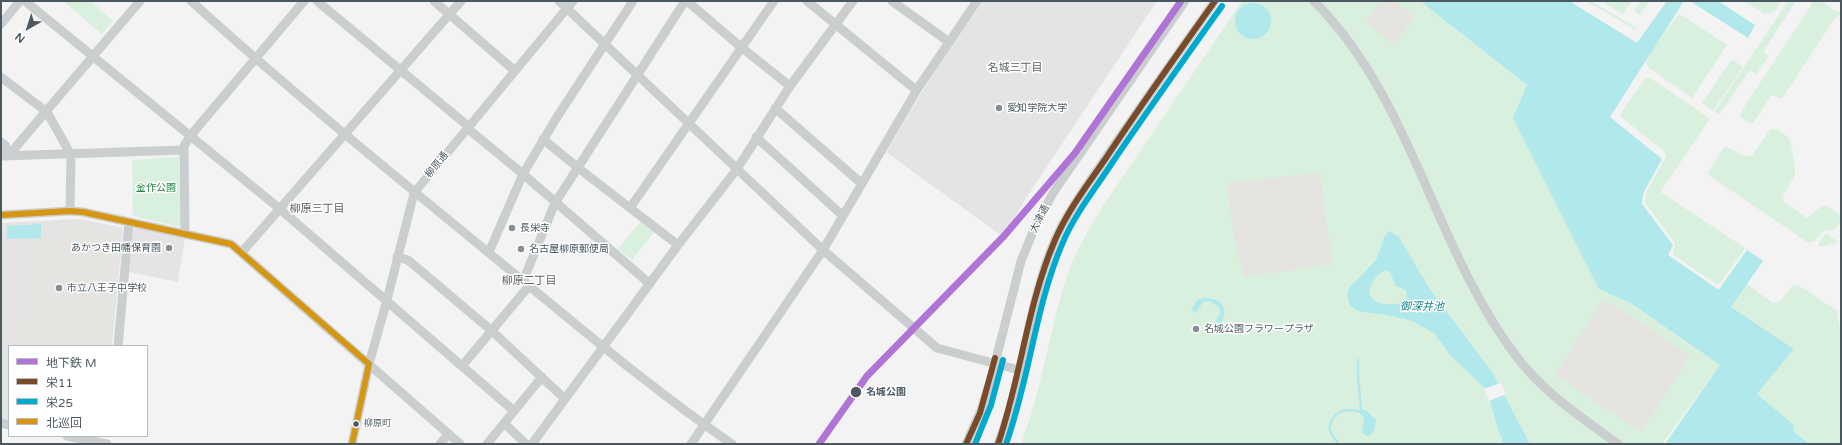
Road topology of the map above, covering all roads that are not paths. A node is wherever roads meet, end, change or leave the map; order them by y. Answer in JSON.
{"nodes":[{"id":1,"x":20,"y":1,"type":"edge"},
{"id":2,"x":25,"y":1,"type":"edge"},
{"id":3,"x":140,"y":1,"type":"edge"},
{"id":4,"x":192,"y":1,"type":"edge"},
{"id":5,"x":304,"y":1,"type":"edge"},
{"id":6,"x":317,"y":1,"type":"edge"},
{"id":7,"x":434,"y":1,"type":"edge"},
{"id":8,"x":461,"y":1,"type":"edge"},
{"id":9,"x":559,"y":1,"type":"edge"},
{"id":10,"x":633,"y":1,"type":"edge"},
{"id":11,"x":686,"y":1,"type":"edge"},
{"id":12,"x":774,"y":1,"type":"edge"},
{"id":13,"x":807,"y":1,"type":"edge"},
{"id":14,"x":853,"y":1,"type":"edge"},
{"id":15,"x":892,"y":1,"type":"edge"},
{"id":16,"x":977,"y":1,"type":"edge"},
{"id":17,"x":1185,"y":1,"type":"edge"},
{"id":18,"x":1215,"y":1,"type":"edge"},
{"id":19,"x":1314,"y":1,"type":"edge"},
{"id":20,"x":570,"y":5,"type":"edge"},
{"id":21,"x":450,"y":14,"type":"junction"},
{"id":22,"x":1,"y":24,"type":"edge"},
{"id":23,"x":835,"y":25,"type":"junction"},
{"id":24,"x":949,"y":42,"type":"junction"},
{"id":25,"x":606,"y":44,"type":"junction"},
{"id":26,"x":742,"y":48,"type":"junction"},
{"id":27,"x":92,"y":58,"type":"junction"},
{"id":28,"x":255,"y":59,"type":"junction"},
{"id":29,"x":401,"y":70,"type":"junction"},
{"id":30,"x":515,"y":71,"type":"junction"},
{"id":31,"x":637,"y":74,"type":"junction"},
{"id":32,"x":1,"y":77,"type":"edge"},
{"id":33,"x":790,"y":86,"type":"junction"},
{"id":34,"x":916,"y":90,"type":"junction"},
{"id":35,"x":775,"y":108,"type":"junction"},
{"id":36,"x":47,"y":112,"type":"junction"},
{"id":37,"x":690,"y":124,"type":"junction"},
{"id":38,"x":468,"y":127,"type":"junction"},
{"id":39,"x":345,"y":134,"type":"junction"},
{"id":40,"x":191,"y":135,"type":"junction"},
{"id":41,"x":756,"y":137,"type":"junction"},
{"id":42,"x":543,"y":139,"type":"junction"},
{"id":43,"x":1,"y":142,"type":"edge"},
{"id":44,"x":184,"y":150,"type":"junction"},
{"id":45,"x":71,"y":155,"type":"junction"},
{"id":46,"x":4,"y":156,"type":"edge"},
{"id":47,"x":577,"y":167,"type":"junction"},
{"id":48,"x":737,"y":169,"type":"junction"},
{"id":49,"x":523,"y":174,"type":"junction"},
{"id":50,"x":861,"y":183,"type":"junction"},
{"id":51,"x":414,"y":193,"type":"junction"},
{"id":52,"x":555,"y":203,"type":"junction"},
{"id":53,"x":630,"y":208,"type":"junction"},
{"id":54,"x":280,"y":209,"type":"junction"},
{"id":55,"x":70,"y":211,"type":"junction"},
{"id":56,"x":1,"y":215,"type":"edge"},
{"id":57,"x":842,"y":215,"type":"junction"},
{"id":58,"x":129,"y":223,"type":"junction"},
{"id":59,"x":184,"y":233,"type":"junction"},
{"id":60,"x":678,"y":245,"type":"junction"},
{"id":61,"x":823,"y":250,"type":"junction"},
{"id":62,"x":242,"y":252,"type":"junction"},
{"id":63,"x":489,"y":252,"type":"junction"},
{"id":64,"x":397,"y":257,"type":"junction"},
{"id":65,"x":526,"y":283,"type":"junction"},
{"id":66,"x":650,"y":284,"type":"junction"},
{"id":67,"x":387,"y":300,"type":"junction"},
{"id":68,"x":492,"y":331,"type":"junction"},
{"id":69,"x":118,"y":345,"type":"edge"},
{"id":70,"x":605,"y":346,"type":"junction"},
{"id":71,"x":994,"y":363,"type":"junction"},
{"id":72,"x":369,"y":364,"type":"junction"},
{"id":73,"x":462,"y":366,"type":"junction"},
{"id":74,"x":1019,"y":370,"type":"junction"},
{"id":75,"x":542,"y":377,"type":"junction"},
{"id":76,"x":565,"y":399,"type":"junction"},
{"id":77,"x":514,"y":411,"type":"junction"},
{"id":78,"x":504,"y":423,"type":"junction"},
{"id":79,"x":704,"y":425,"type":"junction"},
{"id":80,"x":448,"y":434,"type":"junction"},
{"id":81,"x":72,"y":437,"type":"edge"},
{"id":82,"x":108,"y":444,"type":"edge"},
{"id":83,"x":352,"y":444,"type":"edge"},
{"id":84,"x":440,"y":444,"type":"edge"},
{"id":85,"x":460,"y":444,"type":"edge"},
{"id":86,"x":487,"y":444,"type":"edge"},
{"id":87,"x":526,"y":444,"type":"edge"},
{"id":88,"x":532,"y":444,"type":"edge"},
{"id":89,"x":691,"y":444,"type":"edge"},
{"id":90,"x":732,"y":444,"type":"edge"},
{"id":91,"x":966,"y":444,"type":"edge"},
{"id":92,"x":998,"y":444,"type":"edge"},
{"id":93,"x":1618,"y":444,"type":"edge"}],
"edges":[{"from":1,"to":22,"type":"street"},
{"from":2,"to":27,"type":"street"},
{"from":3,"to":27,"type":"street"},
{"from":4,"to":28,"type":"street"},
{"from":5,"to":28,"type":"street"},
{"from":6,"to":29,"type":"street"},
{"from":7,"to":21,"type":"street"},
{"from":8,"to":21,"type":"street"},
{"from":9,"to":20,"type":"street"},
{"from":10,"to":25,"type":"street"},
{"from":11,"to":26,"type":"street"},
{"from":11,"to":31,"type":"street"},
{"from":12,"to":26,"type":"street"},
{"from":13,"to":23,"type":"street"},
{"from":14,"to":23,"type":"street"},
{"from":15,"to":24,"type":"street"},
{"from":16,"to":24,"type":"street"},
{"from":17,"to":71,"type":"street","name":"大津通"},
{"from":18,"to":74,"type":"street"},
{"from":19,"to":93,"type":"street"},
{"from":20,"to":25,"type":"street"},
{"from":20,"to":30,"type":"street","name":"柳原通"},
{"from":21,"to":29,"type":"street"},
{"from":21,"to":30,"type":"street"},
{"from":23,"to":33,"type":"street"},
{"from":23,"to":34,"type":"street"},
{"from":24,"to":34,"type":"street"},
{"from":25,"to":31,"type":"street"},
{"from":25,"to":42,"type":"street"},
{"from":26,"to":33,"type":"street"},
{"from":26,"to":37,"type":"street"},
{"from":27,"to":36,"type":"street"},
{"from":27,"to":40,"type":"street"},
{"from":28,"to":39,"type":"street"},
{"from":28,"to":40,"type":"street"},
{"from":29,"to":38,"type":"street"},
{"from":29,"to":39,"type":"street"},
{"from":30,"to":38,"type":"street","name":"柳原通"},
{"from":31,"to":37,"type":"street"},
{"from":31,"to":47,"type":"street"},
{"from":32,"to":36,"type":"street"},
{"from":33,"to":35,"type":"street"},
{"from":34,"to":50,"type":"street"},
{"from":35,"to":41,"type":"street"},
{"from":35,"to":50,"type":"street"},
{"from":36,"to":45,"type":"street"},
{"from":36,"to":46,"type":"street"},
{"from":37,"to":48,"type":"street"},
{"from":37,"to":53,"type":"street"},
{"from":38,"to":49,"type":"street"},
{"from":38,"to":51,"type":"street","name":"柳原通"},
{"from":39,"to":51,"type":"street"},
{"from":39,"to":54,"type":"street"},
{"from":40,"to":44,"type":"street"},
{"from":40,"to":54,"type":"street"},
{"from":41,"to":48,"type":"street"},
{"from":41,"to":57,"type":"street"},
{"from":42,"to":47,"type":"street"},
{"from":42,"to":49,"type":"street"},
{"from":43,"to":46,"type":"street"},
{"from":44,"to":45,"type":"street"},
{"from":44,"to":59,"type":"street"},
{"from":45,"to":46,"type":"street"},
{"from":45,"to":55,"type":"street"},
{"from":47,"to":52,"type":"street"},
{"from":47,"to":53,"type":"street"},
{"from":48,"to":60,"type":"street"},
{"from":48,"to":61,"type":"street"},
{"from":49,"to":52,"type":"street"},
{"from":49,"to":63,"type":"street"},
{"from":50,"to":57,"type":"street"},
{"from":51,"to":63,"type":"street"},
{"from":51,"to":64,"type":"street","name":"柳原通"},
{"from":52,"to":65,"type":"street"},
{"from":52,"to":66,"type":"street"},
{"from":53,"to":60,"type":"street"},
{"from":54,"to":62,"type":"street"},
{"from":54,"to":67,"type":"street"},
{"from":55,"to":56,"type":"street"},
{"from":55,"to":58,"type":"street"},
{"from":57,"to":61,"type":"street"},
{"from":58,"to":59,"type":"street"},
{"from":58,"to":69,"type":"street"},
{"from":59,"to":62,"type":"street"},
{"from":60,"to":66,"type":"street"},
{"from":61,"to":71,"type":"street"},
{"from":61,"to":79,"type":"street"},
{"from":62,"to":72,"type":"street"},
{"from":63,"to":65,"type":"street"},
{"from":64,"to":67,"type":"street","name":"柳原通"},
{"from":64,"to":68,"type":"street"},
{"from":65,"to":68,"type":"street"},
{"from":65,"to":70,"type":"street"},
{"from":66,"to":70,"type":"street"},
{"from":67,"to":72,"type":"street","name":"柳原通"},
{"from":67,"to":73,"type":"street"},
{"from":68,"to":73,"type":"street"},
{"from":68,"to":75,"type":"street"},
{"from":70,"to":76,"type":"street"},
{"from":70,"to":79,"type":"street"},
{"from":71,"to":74,"type":"street"},
{"from":71,"to":91,"type":"street","name":"大津通"},
{"from":72,"to":80,"type":"street"},
{"from":72,"to":83,"type":"street","name":"柳原通"},
{"from":73,"to":77,"type":"street"},
{"from":74,"to":92,"type":"street"},
{"from":75,"to":76,"type":"street"},
{"from":75,"to":77,"type":"street"},
{"from":76,"to":88,"type":"street"},
{"from":77,"to":78,"type":"street"},
{"from":78,"to":86,"type":"street"},
{"from":78,"to":87,"type":"street"},
{"from":79,"to":89,"type":"street"},
{"from":79,"to":90,"type":"street"},
{"from":80,"to":84,"type":"street"},
{"from":80,"to":85,"type":"street"},
{"from":81,"to":82,"type":"street"}]}
